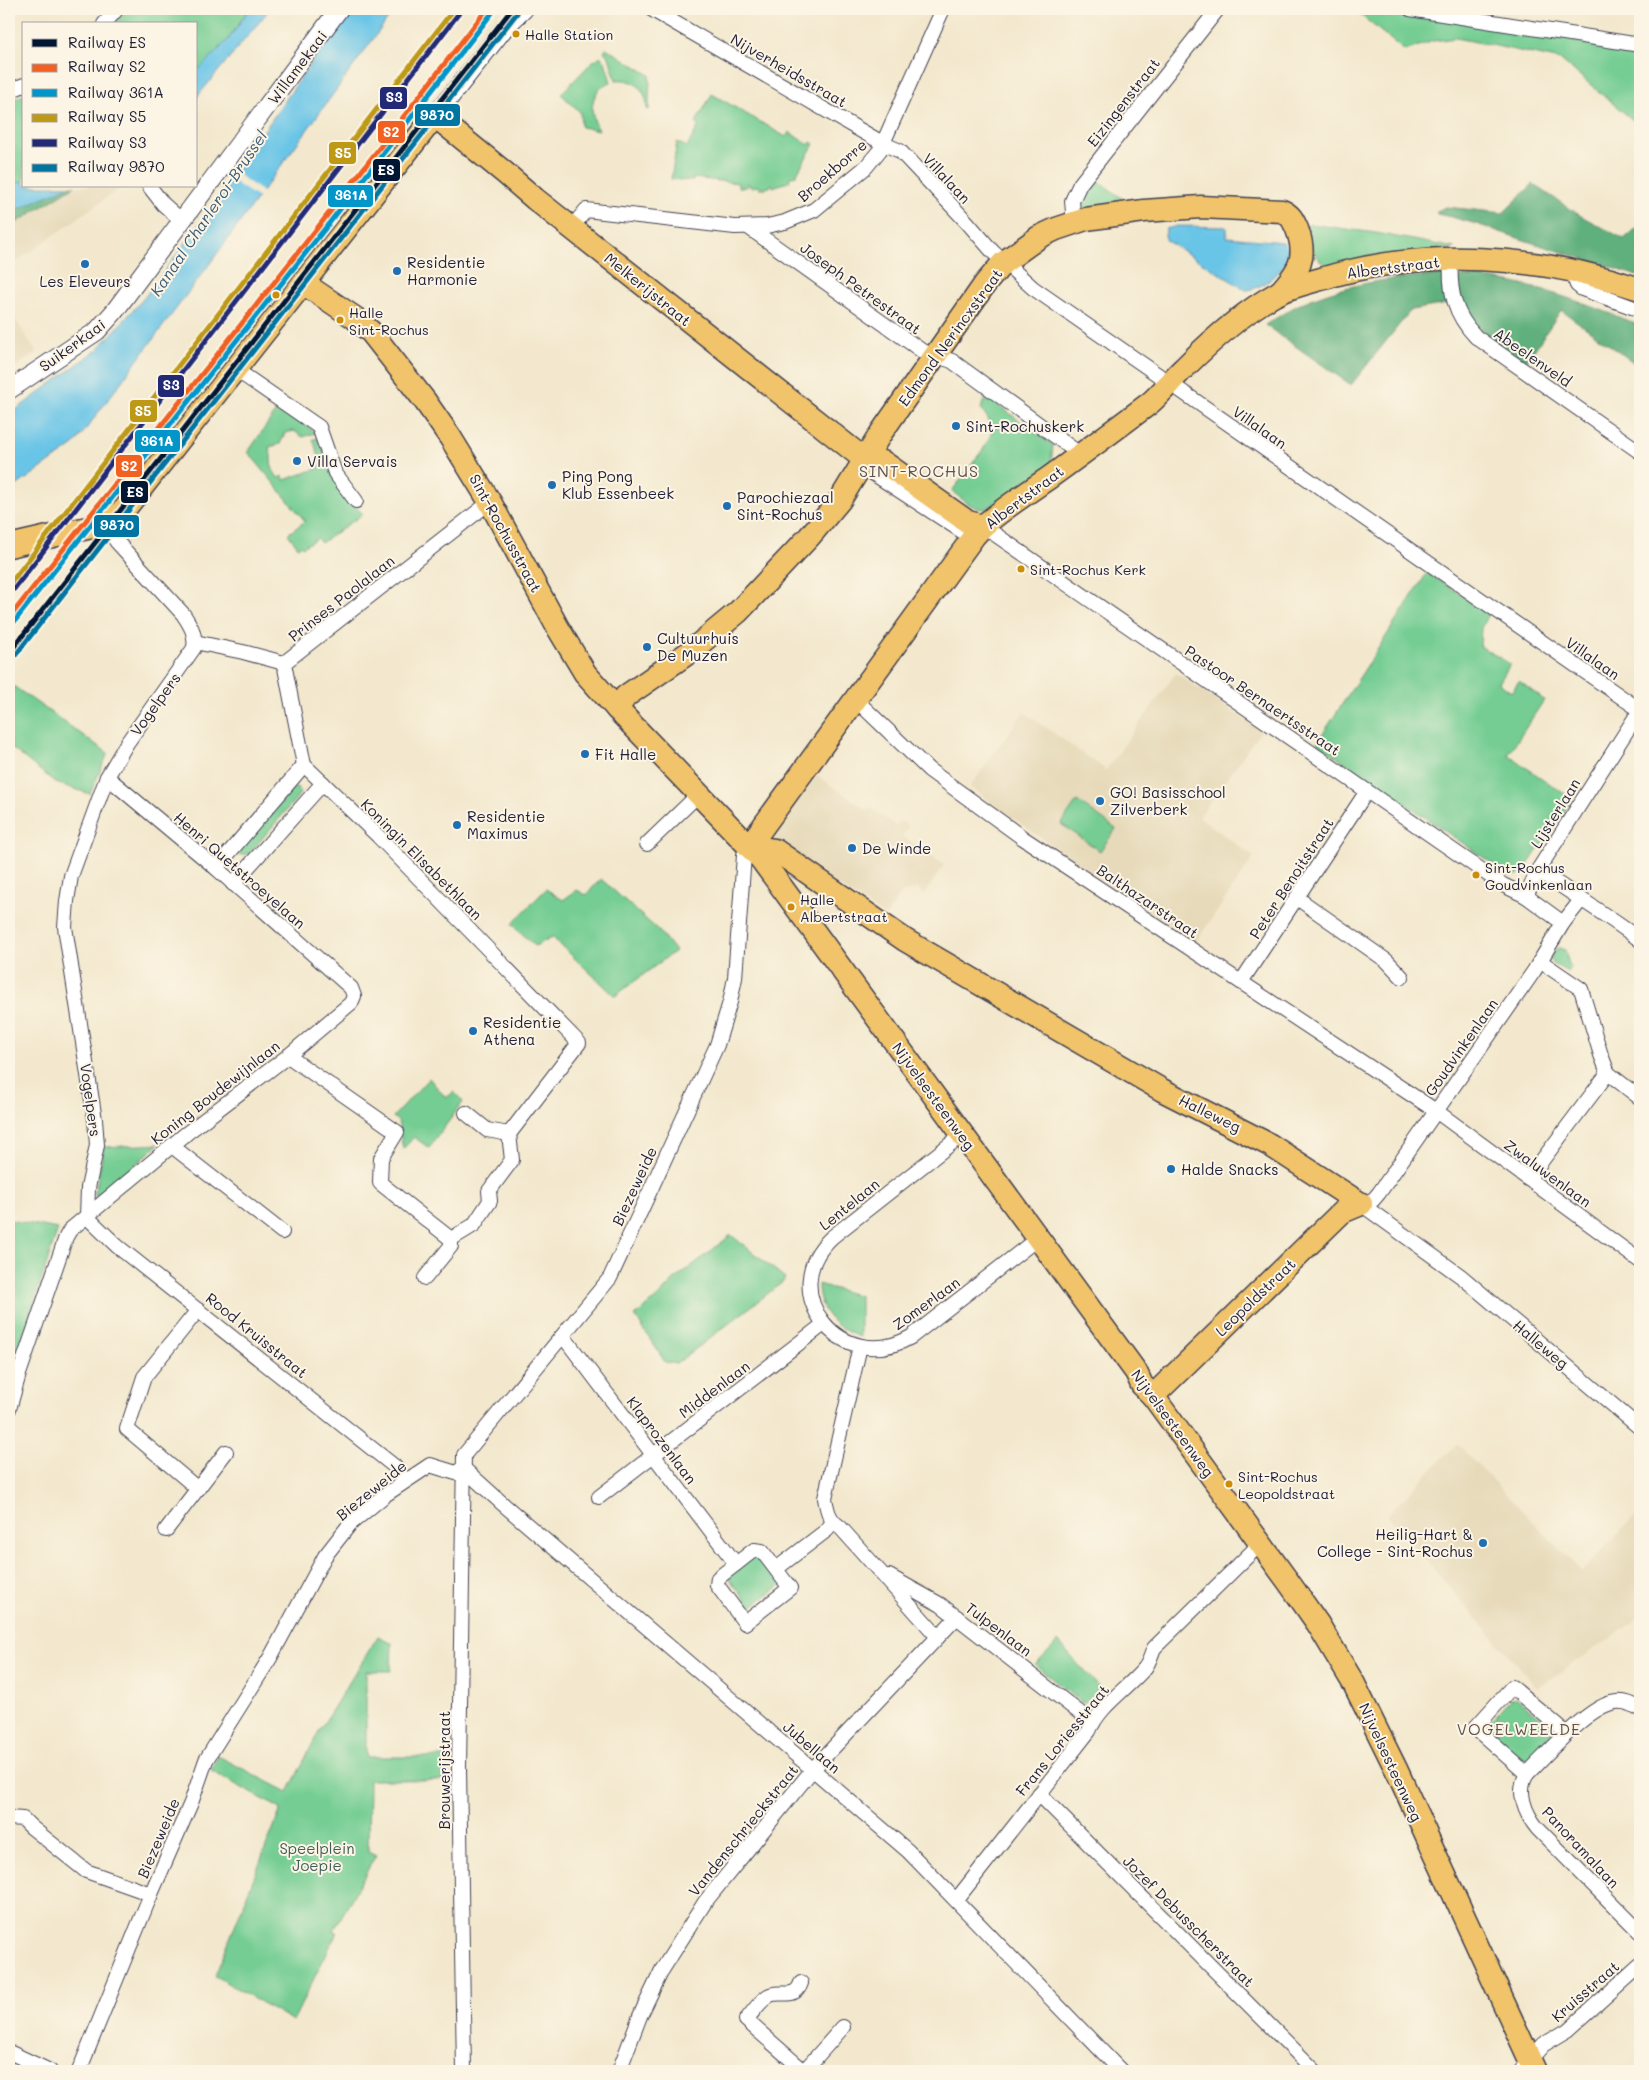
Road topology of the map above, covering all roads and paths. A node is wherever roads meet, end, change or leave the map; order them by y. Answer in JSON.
{"nodes":[{"id":1,"x":117,"y":9,"type":"edge"},
{"id":2,"x":340,"y":9,"type":"edge"},
{"id":3,"x":524,"y":9,"type":"edge"},
{"id":4,"x":652,"y":9,"type":"edge"},
{"id":5,"x":943,"y":9,"type":"edge"},
{"id":6,"x":1218,"y":9,"type":"edge"},
{"id":7,"x":1410,"y":9,"type":"edge"},
{"id":8,"x":106,"y":22,"type":"edge"},
{"id":9,"x":1640,"y":45,"type":"edge"},
{"id":10,"x":22,"y":86,"type":"edge"},
{"id":11,"x":9,"y":90,"type":"edge"},
{"id":12,"x":435,"y":116,"type":"junction"},
{"id":13,"x":884,"y":144,"type":"junction"},
{"id":14,"x":151,"y":188,"type":"edge"},
{"id":15,"x":185,"y":217,"type":"junction"},
{"id":16,"x":1074,"y":223,"type":"junction"},
{"id":17,"x":748,"y":227,"type":"junction"},
{"id":18,"x":572,"y":228,"type":"junction"},
{"id":19,"x":1303,"y":253,"type":"junction"},
{"id":20,"x":1451,"y":260,"type":"junction"},
{"id":21,"x":1003,"y":263,"type":"junction"},
{"id":22,"x":1571,"y":270,"type":"junction"},
{"id":23,"x":1335,"y":275,"type":"junction"},
{"id":24,"x":303,"y":283,"type":"junction"},
{"id":25,"x":1640,"y":288,"type":"edge"},
{"id":26,"x":1279,"y":293,"type":"junction"},
{"id":27,"x":1640,"y":310,"type":"edge"},
{"id":28,"x":936,"y":355,"type":"junction"},
{"id":29,"x":236,"y":370,"type":"junction"},
{"id":30,"x":1169,"y":383,"type":"junction"},
{"id":31,"x":9,"y":390,"type":"edge"},
{"id":32,"x":1640,"y":452,"type":"edge"},
{"id":33,"x":1081,"y":454,"type":"junction"},
{"id":34,"x":864,"y":459,"type":"junction"},
{"id":35,"x":356,"y":501,"type":"dead end"},
{"id":36,"x":490,"y":502,"type":"junction"},
{"id":37,"x":99,"y":525,"type":"junction"},
{"id":38,"x":979,"y":531,"type":"junction"},
{"id":39,"x":14,"y":545,"type":"edge"},
{"id":40,"x":195,"y":642,"type":"junction"},
{"id":41,"x":284,"y":663,"type":"junction"},
{"id":42,"x":856,"y":700,"type":"junction"},
{"id":43,"x":617,"y":709,"type":"junction"},
{"id":44,"x":1640,"y":710,"type":"edge"},
{"id":45,"x":304,"y":765,"type":"junction"},
{"id":46,"x":107,"y":777,"type":"junction"},
{"id":47,"x":323,"y":783,"type":"junction"},
{"id":48,"x":1367,"y":791,"type":"junction"},
{"id":49,"x":699,"y":794,"type":"junction"},
{"id":50,"x":647,"y":844,"type":"dead end"},
{"id":51,"x":749,"y":846,"type":"junction"},
{"id":52,"x":773,"y":860,"type":"junction"},
{"id":53,"x":216,"y":868,"type":"junction"},
{"id":54,"x":1538,"y":870,"type":"junction"},
{"id":55,"x":233,"y":884,"type":"junction"},
{"id":56,"x":1526,"y":896,"type":"junction"},
{"id":57,"x":1297,"y":898,"type":"junction"},
{"id":58,"x":1581,"y":900,"type":"junction"},
{"id":59,"x":1563,"y":923,"type":"junction"},
{"id":60,"x":1640,"y":940,"type":"edge"},
{"id":61,"x":1540,"y":961,"type":"junction"},
{"id":62,"x":1402,"y":977,"type":"dead end"},
{"id":63,"x":1241,"y":982,"type":"junction"},
{"id":64,"x":351,"y":988,"type":"joint"},
{"id":65,"x":288,"y":1056,"type":"junction"},
{"id":66,"x":1608,"y":1073,"type":"junction"},
{"id":67,"x":1640,"y":1098,"type":"edge"},
{"id":68,"x":1436,"y":1111,"type":"junction"},
{"id":69,"x":466,"y":1113,"type":"dead end"},
{"id":70,"x":509,"y":1134,"type":"junction"},
{"id":71,"x":962,"y":1134,"type":"junction"},
{"id":72,"x":172,"y":1146,"type":"junction"},
{"id":73,"x":1528,"y":1179,"type":"junction"},
{"id":74,"x":1361,"y":1204,"type":"junction"},
{"id":75,"x":87,"y":1217,"type":"junction"},
{"id":76,"x":282,"y":1232,"type":"dead end"},
{"id":77,"x":1038,"y":1238,"type":"junction"},
{"id":78,"x":451,"y":1239,"type":"junction"},
{"id":79,"x":1640,"y":1261,"type":"edge"},
{"id":80,"x":425,"y":1278,"type":"dead end"},
{"id":81,"x":198,"y":1310,"type":"junction"},
{"id":82,"x":824,"y":1324,"type":"junction"},
{"id":83,"x":562,"y":1336,"type":"junction"},
{"id":84,"x":860,"y":1346,"type":"junction"},
{"id":85,"x":1153,"y":1396,"type":"junction"},
{"id":86,"x":9,"y":1409,"type":"edge"},
{"id":87,"x":1640,"y":1428,"type":"edge"},
{"id":88,"x":226,"y":1452,"type":"dead end"},
{"id":89,"x":653,"y":1455,"type":"junction"},
{"id":90,"x":463,"y":1468,"type":"junction"},
{"id":91,"x":405,"y":1480,"type":"junction"},
{"id":92,"x":198,"y":1489,"type":"junction"},
{"id":93,"x":599,"y":1496,"type":"dead end"},
{"id":94,"x":833,"y":1522,"type":"junction"},
{"id":95,"x":166,"y":1530,"type":"dead end"},
{"id":96,"x":1261,"y":1543,"type":"junction"},
{"id":97,"x":736,"y":1564,"type":"junction"},
{"id":98,"x":776,"y":1569,"type":"junction"},
{"id":99,"x":879,"y":1571,"type":"junction"},
{"id":100,"x":957,"y":1617,"type":"junction"},
{"id":101,"x":938,"y":1637,"type":"junction"},
{"id":102,"x":1640,"y":1709,"type":"edge"},
{"id":103,"x":1093,"y":1723,"type":"junction"},
{"id":104,"x":1566,"y":1733,"type":"junction"},
{"id":105,"x":813,"y":1769,"type":"junction"},
{"id":106,"x":1527,"y":1774,"type":"junction"},
{"id":107,"x":1039,"y":1794,"type":"junction"},
{"id":108,"x":9,"y":1818,"type":"edge"},
{"id":109,"x":151,"y":1894,"type":"junction"},
{"id":110,"x":956,"y":1899,"type":"junction"},
{"id":111,"x":1640,"y":1932,"type":"edge"},
{"id":112,"x":1640,"y":1964,"type":"edge"},
{"id":113,"x":801,"y":1983,"type":"dead end"},
{"id":114,"x":843,"y":2027,"type":"dead end"},
{"id":115,"x":9,"y":2052,"type":"edge"},
{"id":116,"x":1528,"y":2068,"type":"edge"},
{"id":117,"x":50,"y":2071,"type":"edge"},
{"id":118,"x":80,"y":2071,"type":"edge"},
{"id":119,"x":464,"y":2071,"type":"edge"},
{"id":120,"x":619,"y":2071,"type":"edge"},
{"id":121,"x":804,"y":2071,"type":"edge"},
{"id":122,"x":1121,"y":2071,"type":"edge"},
{"id":123,"x":1315,"y":2071,"type":"edge"}],
"edges":[{"from":1,"to":8,"type":"street"},
{"from":2,"to":15,"type":"street","name":"Willamekaai"},
{"from":3,"to":12,"type":"street"},
{"from":4,"to":13,"type":"street","name":"Nijverheidsstraat"},
{"from":5,"to":13,"type":"street","name":"Broekborre"},
{"from":6,"to":16,"type":"street","name":"Eizingenstraat"},
{"from":7,"to":9,"type":"street"},
{"from":10,"to":11,"type":"street"},
{"from":12,"to":18,"type":"main road","name":"Melkerijstraat"},
{"from":12,"to":24,"type":"main road"},
{"from":13,"to":17,"type":"street","name":"Broekborre"},
{"from":13,"to":21,"type":"street","name":"Villalaan"},
{"from":14,"to":15,"type":"street"},
{"from":15,"to":31,"type":"street","name":"Suikerkaai"},
{"from":16,"to":19,"type":"main road","name":"Edmond Nerincxstraat"},
{"from":16,"to":21,"type":"main road","name":"Edmond Nerincxstraat"},
{"from":17,"to":18,"type":"street","name":"Broekborre"},
{"from":17,"to":28,"type":"street","name":"Joseph Petrestraat"},
{"from":18,"to":34,"type":"main road","name":"Melkerijstraat"},
{"from":19,"to":23,"type":"main road","name":"Albertstraat"},
{"from":19,"to":26,"type":"main road"},
{"from":20,"to":22,"type":"main road","name":"Albertstraat"},
{"from":20,"to":23,"type":"main road","name":"Albertstraat"},
{"from":20,"to":32,"type":"street","name":"Abeelenveld"},
{"from":21,"to":28,"type":"main road","name":"Edmond Nerincxstraat"},
{"from":21,"to":30,"type":"street","name":"Villalaan"},
{"from":22,"to":25,"type":"main road","name":"Albertstraat"},
{"from":22,"to":27,"type":"street"},
{"from":23,"to":26,"type":"main road","name":"Albertstraat"},
{"from":24,"to":29,"type":"main road"},
{"from":24,"to":36,"type":"main road","name":"Sint-Rochusstraat"},
{"from":26,"to":30,"type":"main road","name":"Albertstraat"},
{"from":28,"to":33,"type":"street","name":"Joseph Petrestraat"},
{"from":28,"to":34,"type":"main road","name":"Edmond Nerincxstraat"},
{"from":29,"to":35,"type":"street"},
{"from":29,"to":37,"type":"main road"},
{"from":30,"to":33,"type":"main road","name":"Albertstraat"},
{"from":30,"to":44,"type":"street","name":"Villalaan"},
{"from":33,"to":38,"type":"main road","name":"Albertstraat"},
{"from":34,"to":38,"type":"main road"},
{"from":34,"to":43,"type":"main road","name":"Edmond Nerincxstraat"},
{"from":36,"to":41,"type":"street","name":"Prinses Paolalaan"},
{"from":36,"to":43,"type":"main road","name":"Sint-Rochusstraat"},
{"from":37,"to":39,"type":"main road"},
{"from":37,"to":40,"type":"street"},
{"from":38,"to":42,"type":"main road","name":"Albertstraat"},
{"from":38,"to":48,"type":"street","name":"Pastoor Bernaertsstraat"},
{"from":40,"to":41,"type":"street","name":"Prinses Paolalaan"},
{"from":40,"to":46,"type":"street","name":"Vogelpers"},
{"from":41,"to":45,"type":"street"},
{"from":42,"to":51,"type":"main road","name":"Albertstraat"},
{"from":42,"to":63,"type":"street","name":"Balthazarstraat"},
{"from":43,"to":49,"type":"main road","name":"Sint-Rochusstraat"},
{"from":44,"to":54,"type":"street","name":"Lijsterlaan"},
{"from":45,"to":47,"type":"street","name":"Koningin Elisabethlaan"},
{"from":45,"to":53,"type":"street"},
{"from":46,"to":53,"type":"street","name":"Henri Quetstroeyelaan"},
{"from":46,"to":75,"type":"street","name":"Vogelpers"},
{"from":47,"to":55,"type":"street"},
{"from":47,"to":70,"type":"street","name":"Koningin Elisabethlaan"},
{"from":48,"to":56,"type":"street","name":"Pastoor Bernaertsstraat"},
{"from":48,"to":57,"type":"street","name":"Peter Benoitstraat"},
{"from":49,"to":50,"type":"street"},
{"from":49,"to":51,"type":"main road","name":"Sint-Rochusstraat"},
{"from":51,"to":52,"type":"main road","name":"Nijvelsesteenweg"},
{"from":51,"to":83,"type":"street","name":"Biezeweide"},
{"from":52,"to":71,"type":"main road","name":"Nijvelsesteenweg"},
{"from":52,"to":74,"type":"main road","name":"Halleweg"},
{"from":53,"to":55,"type":"street","name":"Henri Quetstroeyelaan"},
{"from":54,"to":56,"type":"street","name":"Lijsterlaan"},
{"from":54,"to":58,"type":"street"},
{"from":55,"to":64,"type":"street","name":"Henri Quetstroeyelaan"},
{"from":56,"to":59,"type":"street"},
{"from":57,"to":62,"type":"street"},
{"from":57,"to":63,"type":"street","name":"Peter Benoitstraat"},
{"from":58,"to":59,"type":"street","name":"Goudvinkenlaan"},
{"from":58,"to":60,"type":"street"},
{"from":59,"to":61,"type":"street","name":"Goudvinkenlaan"},
{"from":61,"to":66,"type":"street"},
{"from":61,"to":68,"type":"street","name":"Goudvinkenlaan"},
{"from":63,"to":68,"type":"street","name":"Balthazarstraat"},
{"from":64,"to":65,"type":"street","name":"Koning Boudewijnlaan"},
{"from":65,"to":72,"type":"street","name":"Koning Boudewijnlaan"},
{"from":65,"to":78,"type":"street"},
{"from":66,"to":67,"type":"street"},
{"from":66,"to":73,"type":"street"},
{"from":68,"to":73,"type":"street","name":"Zwaluwenlaan"},
{"from":68,"to":74,"type":"street","name":"Goudvinkenlaan"},
{"from":69,"to":70,"type":"street"},
{"from":70,"to":78,"type":"street"},
{"from":71,"to":77,"type":"main road","name":"Nijvelsesteenweg"},
{"from":71,"to":82,"type":"street","name":"Lentelaan"},
{"from":72,"to":75,"type":"street","name":"Koning Boudewijnlaan"},
{"from":72,"to":76,"type":"street"},
{"from":73,"to":79,"type":"street","name":"Zwaluwenlaan"},
{"from":74,"to":85,"type":"main road","name":"Leopoldstraat"},
{"from":74,"to":87,"type":"street","name":"Halleweg"},
{"from":75,"to":81,"type":"street","name":"Rood Kruisstraat"},
{"from":75,"to":86,"type":"street","name":"Koning Boudewijnlaan"},
{"from":77,"to":84,"type":"street","name":"Zomerlaan"},
{"from":77,"to":85,"type":"main road","name":"Nijvelsesteenweg"},
{"from":78,"to":80,"type":"street"},
{"from":81,"to":91,"type":"street","name":"Rood Kruisstraat"},
{"from":81,"to":92,"type":"street"},
{"from":82,"to":84,"type":"street","name":"Zomerlaan"},
{"from":82,"to":89,"type":"street","name":"Middenlaan"},
{"from":83,"to":89,"type":"street","name":"Klaprozenlaan"},
{"from":83,"to":90,"type":"street","name":"Biezeweide"},
{"from":84,"to":94,"type":"street","name":"Tulpenlaan"},
{"from":85,"to":96,"type":"main road","name":"Nijvelsesteenweg"},
{"from":88,"to":92,"type":"street"},
{"from":89,"to":93,"type":"street","name":"Middenlaan"},
{"from":89,"to":97,"type":"street","name":"Klaprozenlaan"},
{"from":90,"to":91,"type":"street","name":"Biezeweide"},
{"from":90,"to":105,"type":"street","name":"Jubellaan"},
{"from":90,"to":119,"type":"street","name":"Brouwerijstraat"},
{"from":91,"to":109,"type":"street","name":"Biezeweide"},
{"from":92,"to":95,"type":"street"},
{"from":94,"to":98,"type":"street"},
{"from":94,"to":99,"type":"street","name":"Tulpenlaan"},
{"from":96,"to":103,"type":"street","name":"Frans Loriesstraat"},
{"from":96,"to":116,"type":"main road","name":"Nijvelsesteenweg"},
{"from":97,"to":98,"type":"street"},
{"from":97,"to":98,"type":"street"},
{"from":99,"to":100,"type":"street","name":"Tulpenlaan"},
{"from":99,"to":101,"type":"street","name":"Tulpenlaan"},
{"from":100,"to":101,"type":"street","name":"Vandenschrieckstraat"},
{"from":100,"to":103,"type":"street","name":"Tulpenlaan"},
{"from":101,"to":105,"type":"street","name":"Vandenschrieckstraat"},
{"from":102,"to":104,"type":"street"},
{"from":103,"to":107,"type":"street","name":"Frans Loriesstraat"},
{"from":104,"to":106,"type":"street"},
{"from":104,"to":106,"type":"street"},
{"from":105,"to":110,"type":"street","name":"Jubellaan"},
{"from":105,"to":120,"type":"street","name":"Vandenschrieckstraat"},
{"from":106,"to":111,"type":"street","name":"Panoramalaan"},
{"from":107,"to":110,"type":"street","name":"Frans Loriesstraat"},
{"from":107,"to":123,"type":"street","name":"Jozef Debusscherstraat"},
{"from":108,"to":109,"type":"street"},
{"from":109,"to":118,"type":"street","name":"Biezeweide"},
{"from":110,"to":122,"type":"street","name":"Jubellaan"},
{"from":112,"to":116,"type":"street","name":"Kruisstraat"},
{"from":113,"to":121,"type":"street"},
{"from":114,"to":121,"type":"street"},
{"from":115,"to":117,"type":"street"}]}
